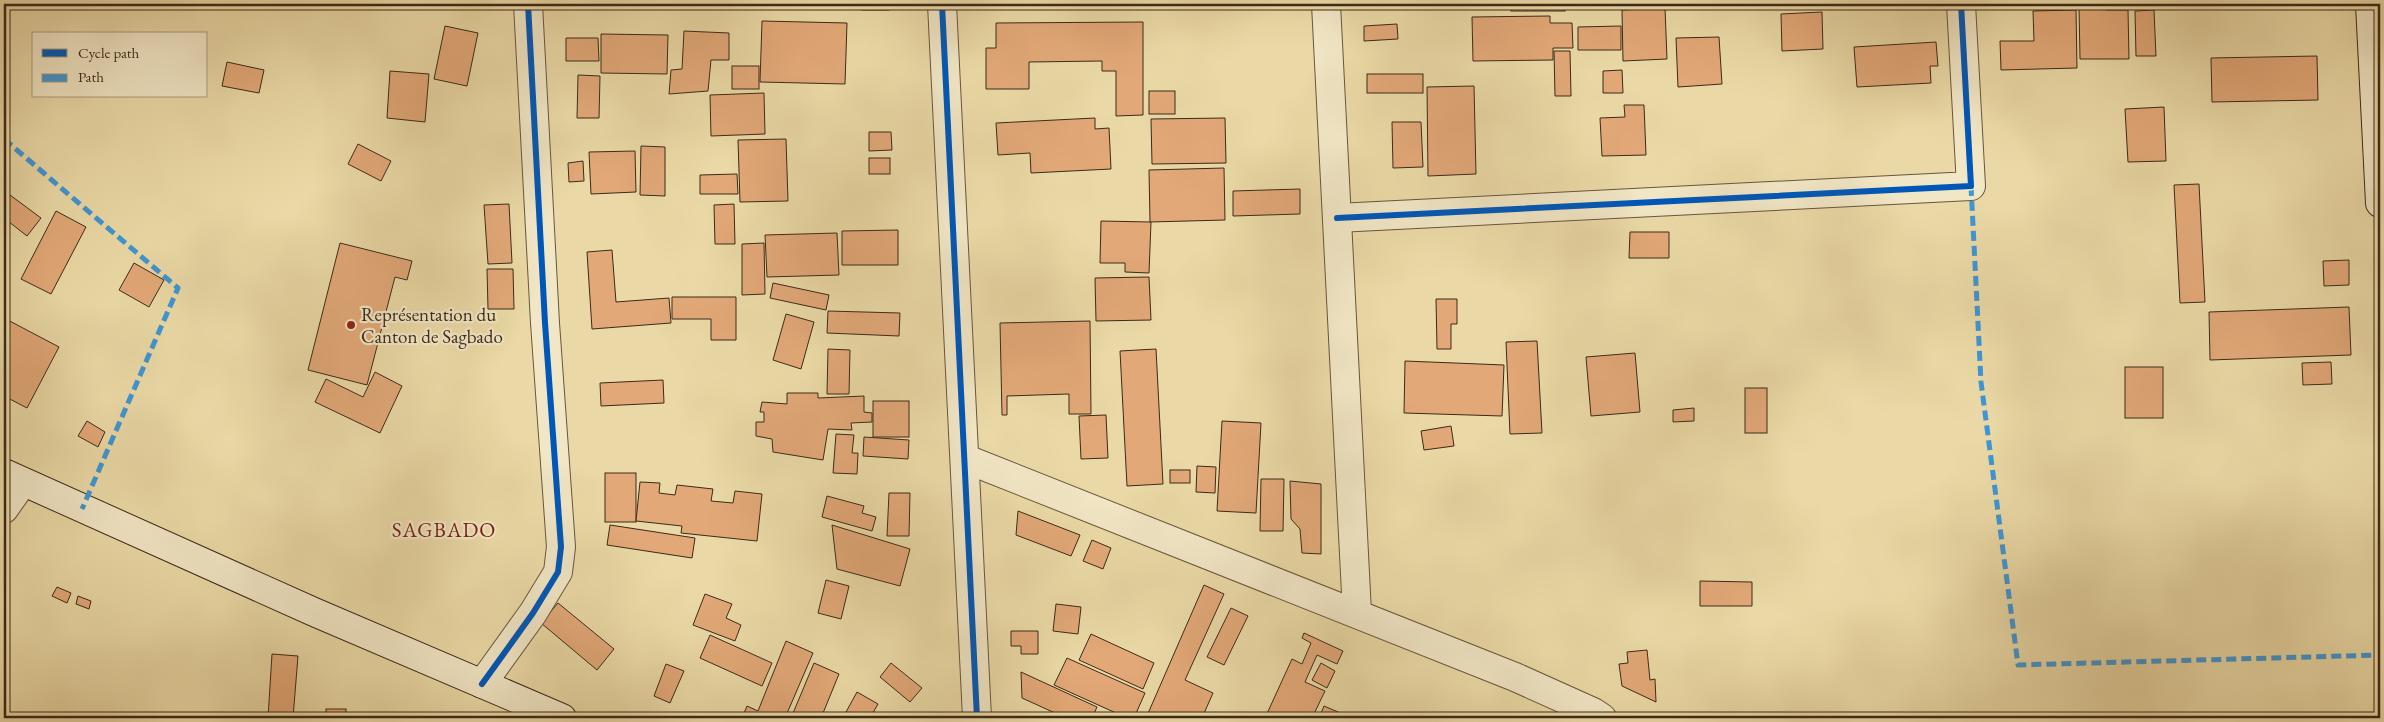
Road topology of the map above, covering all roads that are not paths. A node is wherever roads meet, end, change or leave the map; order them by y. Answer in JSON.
{"nodes":[{"id":1,"x":528,"y":4,"type":"edge"},
{"id":2,"x":942,"y":4,"type":"edge"},
{"id":3,"x":1326,"y":4,"type":"edge"},
{"id":4,"x":1961,"y":4,"type":"edge"},
{"id":5,"x":2370,"y":4,"type":"edge"},
{"id":6,"x":2378,"y":118,"type":"edge"},
{"id":7,"x":2380,"y":203,"type":"edge"},
{"id":8,"x":1337,"y":218,"type":"junction"},
{"id":9,"x":966,"y":459,"type":"junction"},
{"id":10,"x":13,"y":477,"type":"edge"},
{"id":11,"x":4,"y":509,"type":"edge"},
{"id":12,"x":1357,"y":613,"type":"junction"},
{"id":13,"x":482,"y":684,"type":"junction"},
{"id":14,"x":562,"y":718,"type":"edge"},
{"id":15,"x":978,"y":718,"type":"edge"},
{"id":16,"x":1602,"y":718,"type":"edge"}],
"edges":[{"from":1,"to":13,"type":"street"},
{"from":2,"to":9,"type":"street"},
{"from":3,"to":8,"type":"street"},
{"from":4,"to":8,"type":"street"},
{"from":5,"to":6,"type":"street"},
{"from":6,"to":7,"type":"street"},
{"from":8,"to":12,"type":"street"},
{"from":9,"to":12,"type":"street"},
{"from":9,"to":15,"type":"street"},
{"from":10,"to":11,"type":"street"},
{"from":10,"to":13,"type":"street"},
{"from":12,"to":16,"type":"street"},
{"from":13,"to":14,"type":"street"}]}
